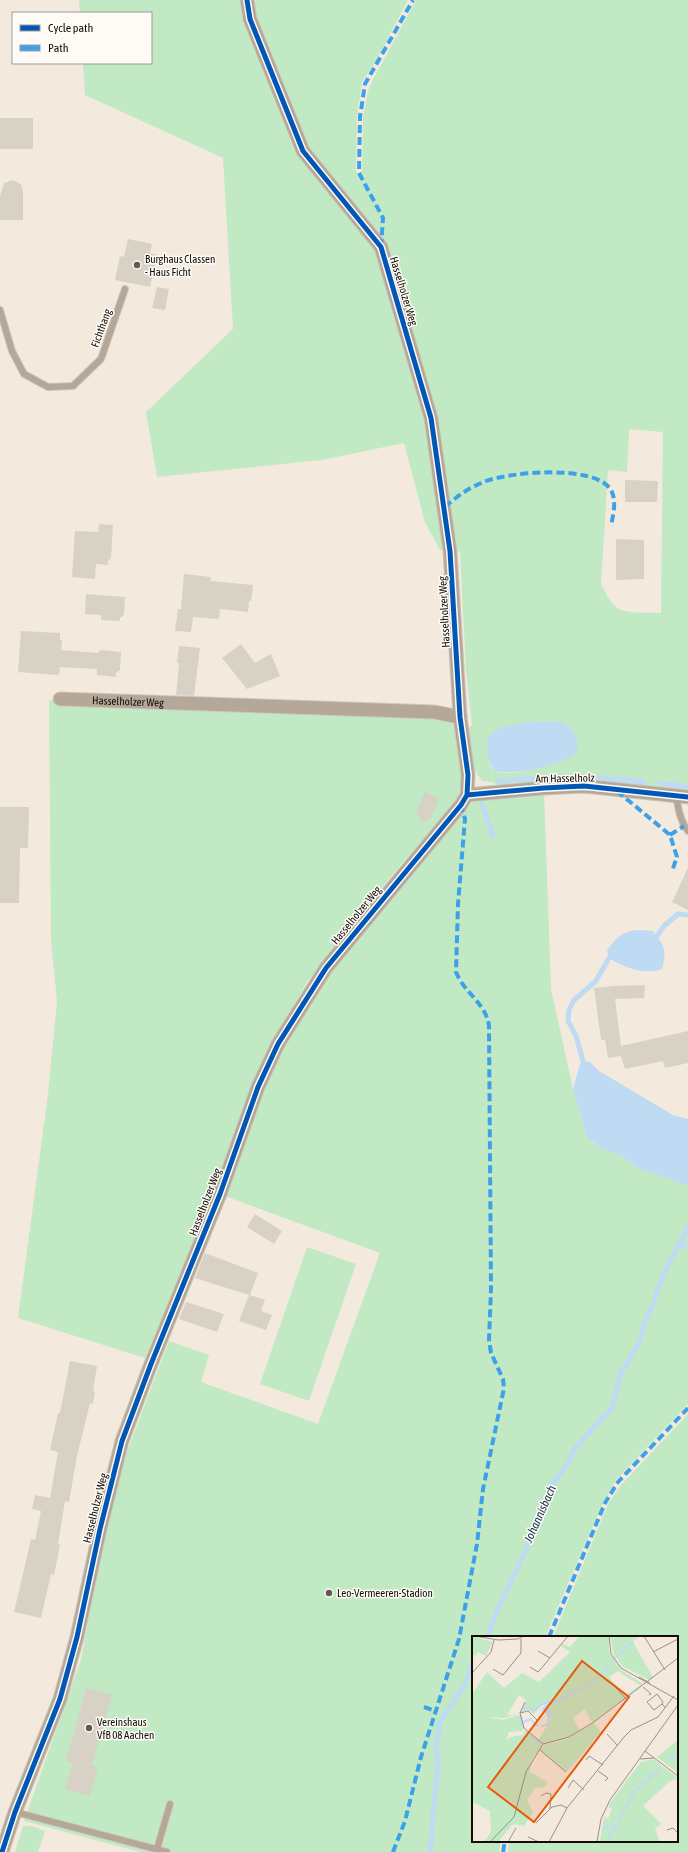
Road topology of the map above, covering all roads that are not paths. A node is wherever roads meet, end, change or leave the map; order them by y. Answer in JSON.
{"nodes":[{"id":1,"x":246,"y":0,"type":"edge"},
{"id":2,"x":125,"y":289,"type":"dead end"},
{"id":3,"x":0,"y":310,"type":"edge"},
{"id":4,"x":60,"y":699,"type":"dead end"},
{"id":5,"x":460,"y":717,"type":"junction"},
{"id":6,"x":467,"y":795,"type":"junction"},
{"id":7,"x":682,"y":796,"type":"edge"},
{"id":8,"x":688,"y":831,"type":"edge"},
{"id":9,"x":170,"y":1804,"type":"dead end"},
{"id":10,"x":15,"y":1812,"type":"junction"},
{"id":11,"x":158,"y":1849,"type":"junction"},
{"id":12,"x":2,"y":1852,"type":"edge"},
{"id":13,"x":167,"y":1852,"type":"edge"}],
"edges":[{"from":1,"to":5,"type":"street","name":"Hasselholzer Weg"},
{"from":2,"to":3,"type":"lane","name":"Fichthang"},
{"from":4,"to":5,"type":"street","name":"Hasselholzer Weg"},
{"from":5,"to":6,"type":"street","name":"Hasselholzer Weg"},
{"from":6,"to":7,"type":"street","name":"Am Hasselholz"},
{"from":6,"to":10,"type":"street","name":"Hasselholzer Weg"},
{"from":7,"to":8,"type":"lane"},
{"from":9,"to":11,"type":"lane"},
{"from":10,"to":11,"type":"lane"},
{"from":10,"to":12,"type":"street","name":"Hasselholzer Weg"},
{"from":11,"to":13,"type":"lane"}]}
